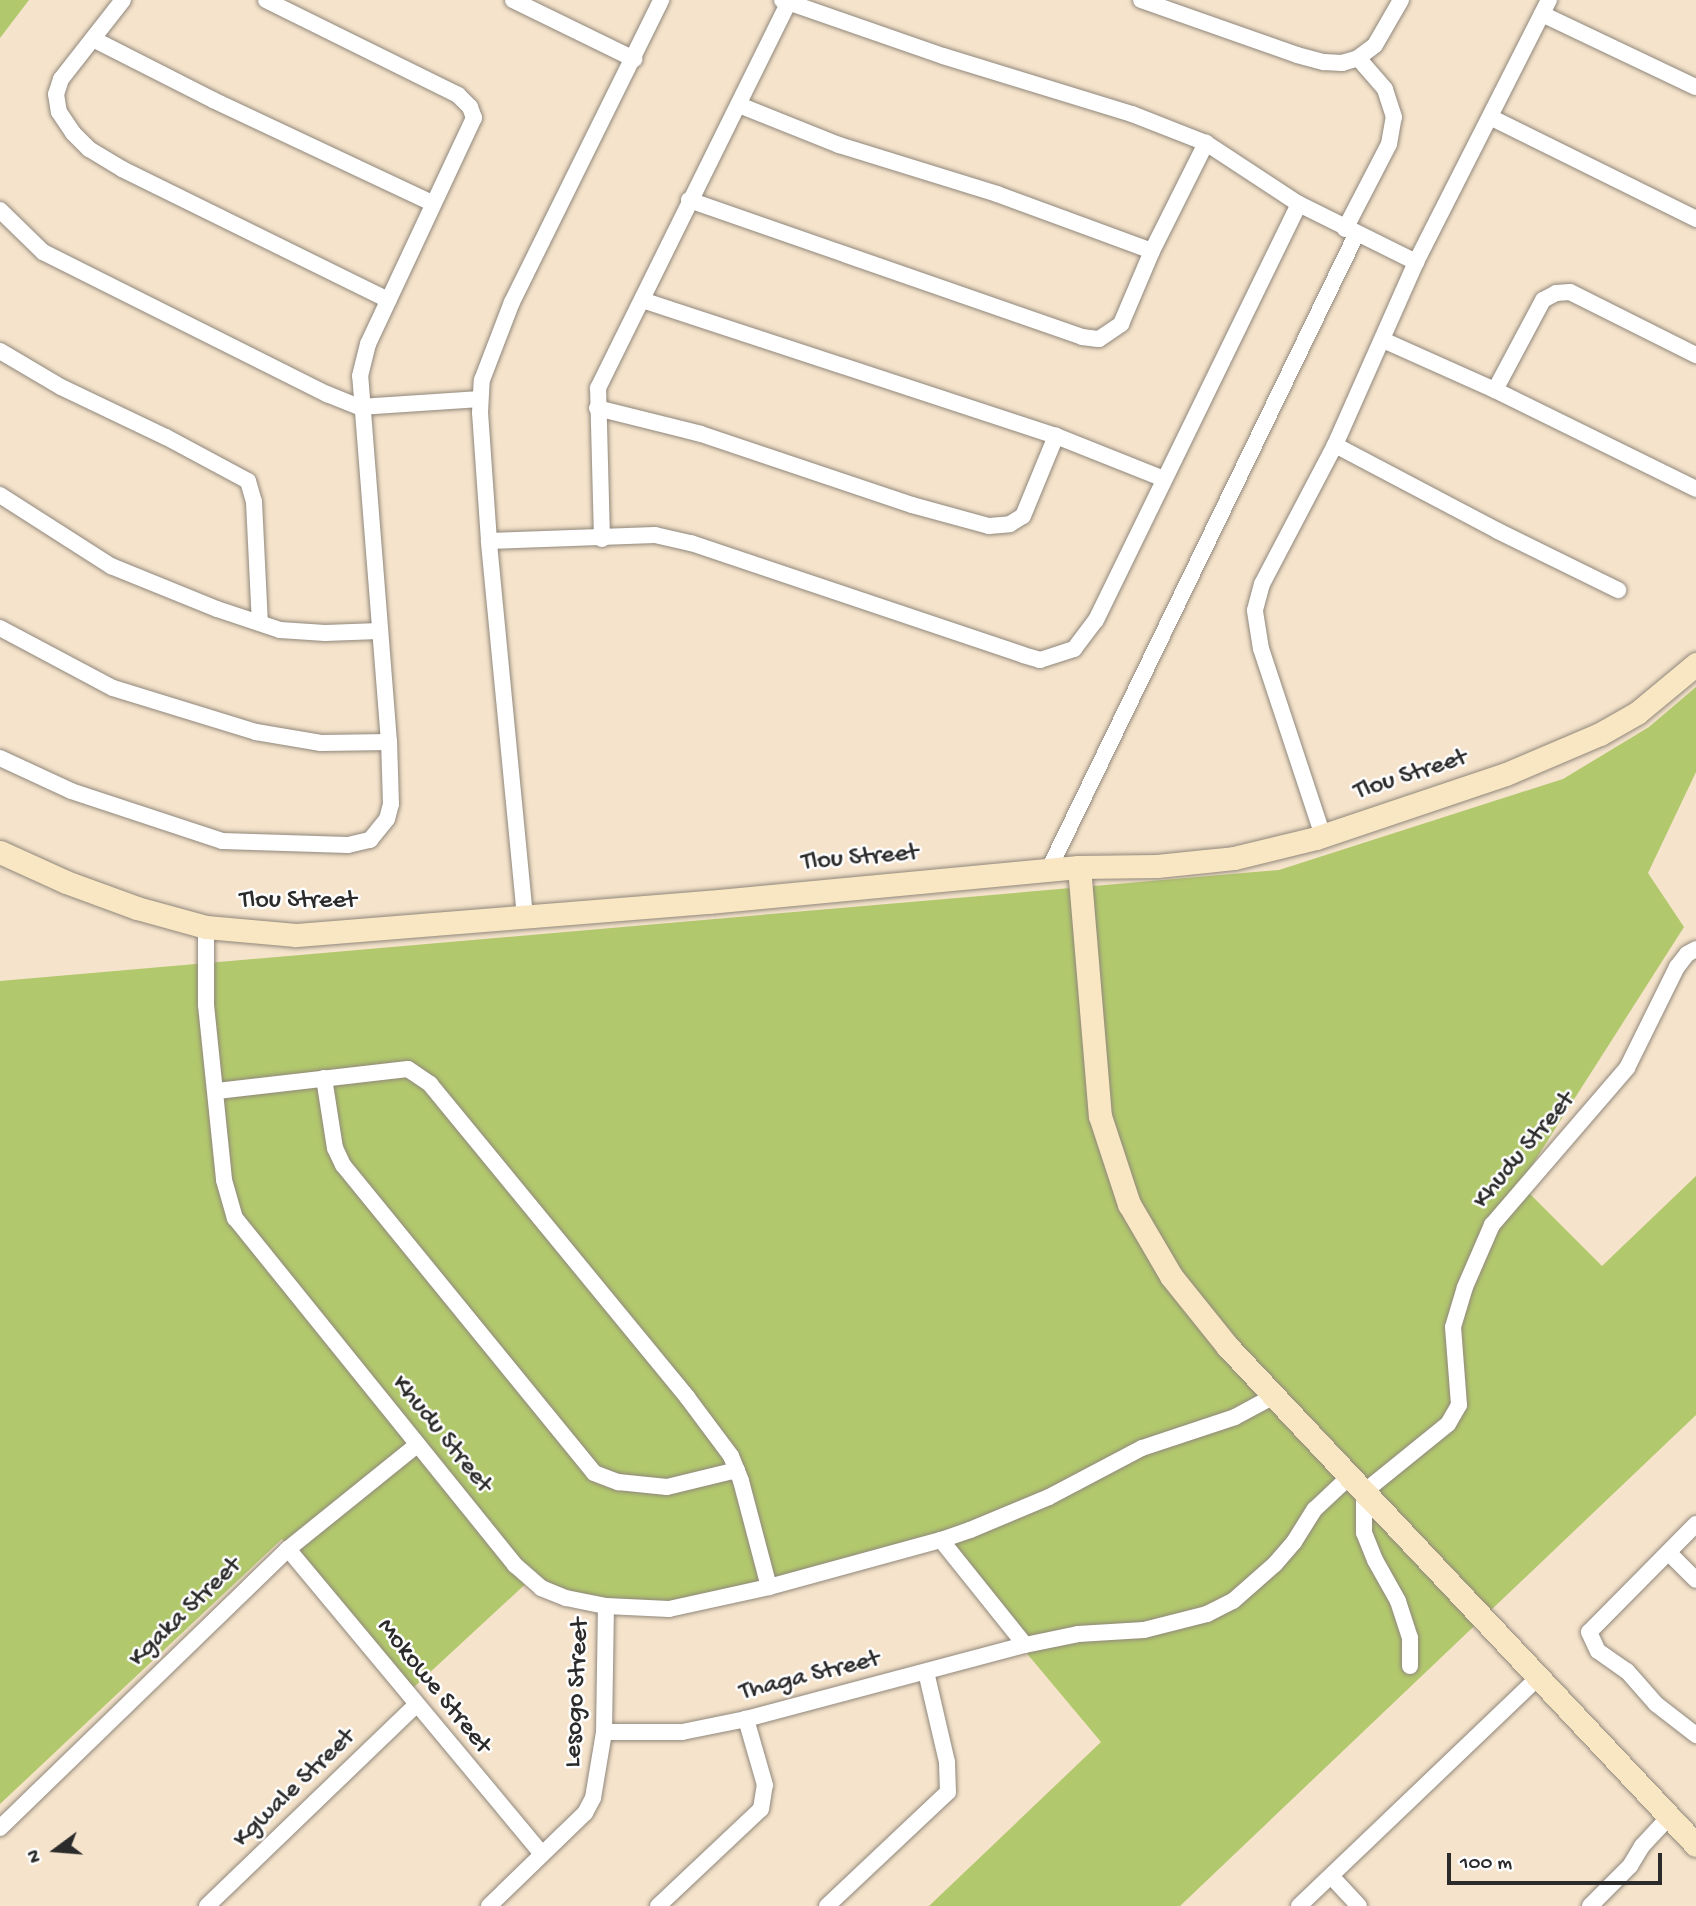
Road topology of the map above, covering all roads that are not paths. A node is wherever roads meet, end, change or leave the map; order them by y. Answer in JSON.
{"nodes":[{"id":1,"x":124,"y":0,"type":"edge"},
{"id":2,"x":266,"y":0,"type":"edge"},
{"id":3,"x":513,"y":0,"type":"edge"},
{"id":4,"x":661,"y":0,"type":"edge"},
{"id":5,"x":1142,"y":0,"type":"edge"},
{"id":6,"x":1401,"y":0,"type":"edge"},
{"id":7,"x":785,"y":1,"type":"edge"},
{"id":8,"x":1545,"y":7,"type":"edge"},
{"id":9,"x":93,"y":39,"type":"junction"},
{"id":10,"x":1358,"y":58,"type":"junction"},
{"id":11,"x":635,"y":59,"type":"junction"},
{"id":12,"x":1696,"y":87,"type":"edge"},
{"id":13,"x":738,"y":105,"type":"junction"},
{"id":14,"x":1492,"y":118,"type":"junction"},
{"id":15,"x":1206,"y":143,"type":"junction"},
{"id":16,"x":689,"y":200,"type":"junction"},
{"id":17,"x":432,"y":203,"type":"junction"},
{"id":18,"x":1299,"y":204,"type":"junction"},
{"id":19,"x":0,"y":211,"type":"edge"},
{"id":20,"x":1696,"y":219,"type":"edge"},
{"id":21,"x":1351,"y":232,"type":"junction"},
{"id":22,"x":1152,"y":251,"type":"junction"},
{"id":23,"x":1416,"y":262,"type":"junction"},
{"id":24,"x":388,"y":300,"type":"junction"},
{"id":25,"x":642,"y":300,"type":"junction"},
{"id":26,"x":1382,"y":340,"type":"junction"},
{"id":27,"x":0,"y":351,"type":"edge"},
{"id":28,"x":1696,"y":355,"type":"edge"},
{"id":29,"x":1495,"y":390,"type":"junction"},
{"id":30,"x":480,"y":399,"type":"junction"},
{"id":31,"x":360,"y":407,"type":"junction"},
{"id":32,"x":597,"y":408,"type":"junction"},
{"id":33,"x":1056,"y":436,"type":"junction"},
{"id":34,"x":1335,"y":445,"type":"junction"},
{"id":35,"x":1164,"y":479,"type":"junction"},
{"id":36,"x":1696,"y":489,"type":"edge"},
{"id":37,"x":0,"y":495,"type":"edge"},
{"id":38,"x":602,"y":539,"type":"junction"},
{"id":39,"x":489,"y":541,"type":"junction"},
{"id":40,"x":1618,"y":590,"type":"dead end"},
{"id":41,"x":260,"y":623,"type":"junction"},
{"id":42,"x":0,"y":628,"type":"edge"},
{"id":43,"x":379,"y":631,"type":"junction"},
{"id":44,"x":1696,"y":664,"type":"edge"},
{"id":45,"x":389,"y":742,"type":"junction"},
{"id":46,"x":0,"y":758,"type":"edge"},
{"id":47,"x":1323,"y":835,"type":"junction"},
{"id":48,"x":0,"y":852,"type":"edge"},
{"id":49,"x":1079,"y":867,"type":"junction"},
{"id":50,"x":1049,"y":869,"type":"junction"},
{"id":51,"x":525,"y":916,"type":"junction"},
{"id":52,"x":206,"y":927,"type":"junction"},
{"id":53,"x":1696,"y":949,"type":"edge"},
{"id":54,"x":324,"y":1078,"type":"junction"},
{"id":55,"x":217,"y":1091,"type":"junction"},
{"id":56,"x":1273,"y":1396,"type":"junction"},
{"id":57,"x":417,"y":1445,"type":"junction"},
{"id":58,"x":737,"y":1470,"type":"junction"},
{"id":59,"x":1357,"y":1484,"type":"junction"},
{"id":60,"x":1696,"y":1524,"type":"edge"},
{"id":61,"x":941,"y":1540,"type":"junction"},
{"id":62,"x":288,"y":1549,"type":"junction"},
{"id":63,"x":1669,"y":1553,"type":"junction"},
{"id":64,"x":1696,"y":1580,"type":"edge"},
{"id":65,"x":769,"y":1587,"type":"junction"},
{"id":66,"x":606,"y":1606,"type":"junction"},
{"id":67,"x":1025,"y":1645,"type":"junction"},
{"id":68,"x":1409,"y":1666,"type":"dead end"},
{"id":69,"x":926,"y":1672,"type":"junction"},
{"id":70,"x":1540,"y":1676,"type":"junction"},
{"id":71,"x":415,"y":1706,"type":"junction"},
{"id":72,"x":746,"y":1719,"type":"junction"},
{"id":73,"x":604,"y":1732,"type":"junction"},
{"id":74,"x":1696,"y":1735,"type":"edge"},
{"id":75,"x":1671,"y":1815,"type":"junction"},
{"id":76,"x":0,"y":1828,"type":"edge"},
{"id":77,"x":1696,"y":1845,"type":"edge"},
{"id":78,"x":541,"y":1854,"type":"junction"},
{"id":79,"x":1331,"y":1876,"type":"junction"},
{"id":80,"x":206,"y":1906,"type":"edge"},
{"id":81,"x":489,"y":1906,"type":"edge"},
{"id":82,"x":658,"y":1906,"type":"edge"},
{"id":83,"x":827,"y":1906,"type":"edge"},
{"id":84,"x":1299,"y":1906,"type":"edge"},
{"id":85,"x":1359,"y":1906,"type":"edge"},
{"id":86,"x":1590,"y":1906,"type":"edge"}],
"edges":[{"from":1,"to":9,"type":"street"},
{"from":2,"to":17,"type":"street"},
{"from":3,"to":11,"type":"street"},
{"from":4,"to":11,"type":"street"},
{"from":5,"to":10,"type":"street"},
{"from":6,"to":10,"type":"street"},
{"from":7,"to":13,"type":"street"},
{"from":7,"to":15,"type":"street"},
{"from":8,"to":12,"type":"street"},
{"from":8,"to":14,"type":"street"},
{"from":9,"to":17,"type":"street"},
{"from":9,"to":24,"type":"street"},
{"from":10,"to":21,"type":"street"},
{"from":11,"to":30,"type":"street"},
{"from":13,"to":16,"type":"street"},
{"from":13,"to":22,"type":"street"},
{"from":14,"to":20,"type":"street"},
{"from":14,"to":23,"type":"street"},
{"from":15,"to":18,"type":"street"},
{"from":15,"to":22,"type":"street"},
{"from":16,"to":22,"type":"street"},
{"from":16,"to":25,"type":"street"},
{"from":17,"to":24,"type":"street"},
{"from":18,"to":21,"type":"street"},
{"from":18,"to":35,"type":"street"},
{"from":19,"to":31,"type":"street"},
{"from":21,"to":23,"type":"street"},
{"from":21,"to":50,"type":"street"},
{"from":23,"to":26,"type":"street"},
{"from":24,"to":31,"type":"street"},
{"from":25,"to":32,"type":"street"},
{"from":25,"to":33,"type":"street"},
{"from":26,"to":29,"type":"street"},
{"from":26,"to":34,"type":"street"},
{"from":27,"to":41,"type":"street"},
{"from":28,"to":29,"type":"street"},
{"from":29,"to":36,"type":"street"},
{"from":30,"to":31,"type":"street"},
{"from":30,"to":39,"type":"street"},
{"from":31,"to":43,"type":"street"},
{"from":32,"to":33,"type":"street"},
{"from":32,"to":38,"type":"street"},
{"from":33,"to":35,"type":"street"},
{"from":34,"to":40,"type":"street"},
{"from":34,"to":47,"type":"street"},
{"from":35,"to":38,"type":"street"},
{"from":37,"to":41,"type":"street"},
{"from":38,"to":39,"type":"street"},
{"from":39,"to":51,"type":"street"},
{"from":41,"to":43,"type":"street"},
{"from":42,"to":45,"type":"street"},
{"from":43,"to":45,"type":"street"},
{"from":44,"to":47,"type":"street","name":"Tlou Street"},
{"from":45,"to":46,"type":"street"},
{"from":47,"to":49,"type":"street","name":"Tlou Street"},
{"from":48,"to":52,"type":"street","name":"Tlou Street"},
{"from":49,"to":50,"type":"street","name":"Tlou Street"},
{"from":49,"to":56,"type":"street"},
{"from":50,"to":51,"type":"street","name":"Tlou Street"},
{"from":51,"to":52,"type":"street","name":"Tlou Street"},
{"from":52,"to":55,"type":"street","name":"Khudu Street"},
{"from":53,"to":59,"type":"street","name":"Khudu Street"},
{"from":54,"to":55,"type":"street"},
{"from":54,"to":58,"type":"street"},
{"from":54,"to":58,"type":"street"},
{"from":55,"to":57,"type":"street","name":"Khudu Street"},
{"from":56,"to":59,"type":"street"},
{"from":56,"to":61,"type":"street","name":"Khudu Street"},
{"from":57,"to":62,"type":"street","name":"Kgaka Street"},
{"from":57,"to":66,"type":"street","name":"Khudu Street"},
{"from":58,"to":65,"type":"street"},
{"from":59,"to":67,"type":"street","name":"Khudu Street"},
{"from":59,"to":68,"type":"street"},
{"from":59,"to":70,"type":"street"},
{"from":60,"to":63,"type":"street"},
{"from":61,"to":65,"type":"street","name":"Khudu Street"},
{"from":61,"to":67,"type":"street"},
{"from":62,"to":71,"type":"street","name":"Mokowe Street"},
{"from":62,"to":76,"type":"street","name":"Kgaka Street"},
{"from":63,"to":64,"type":"street"},
{"from":63,"to":74,"type":"street"},
{"from":65,"to":66,"type":"street","name":"Khudu Street"},
{"from":66,"to":73,"type":"street","name":"Lesogo Street"},
{"from":67,"to":69,"type":"street","name":"Thaga Street"},
{"from":69,"to":72,"type":"street","name":"Thaga Street"},
{"from":69,"to":83,"type":"street"},
{"from":70,"to":75,"type":"street"},
{"from":70,"to":79,"type":"street"},
{"from":71,"to":78,"type":"street","name":"Mokowe Street"},
{"from":71,"to":80,"type":"street","name":"Kgwale Street"},
{"from":72,"to":73,"type":"street","name":"Thaga Street"},
{"from":72,"to":82,"type":"street"},
{"from":73,"to":78,"type":"street","name":"Lesogo Street"},
{"from":75,"to":77,"type":"street"},
{"from":75,"to":86,"type":"street"},
{"from":78,"to":81,"type":"street","name":"Lesogo Street"},
{"from":79,"to":84,"type":"street"},
{"from":79,"to":85,"type":"street"}]}
